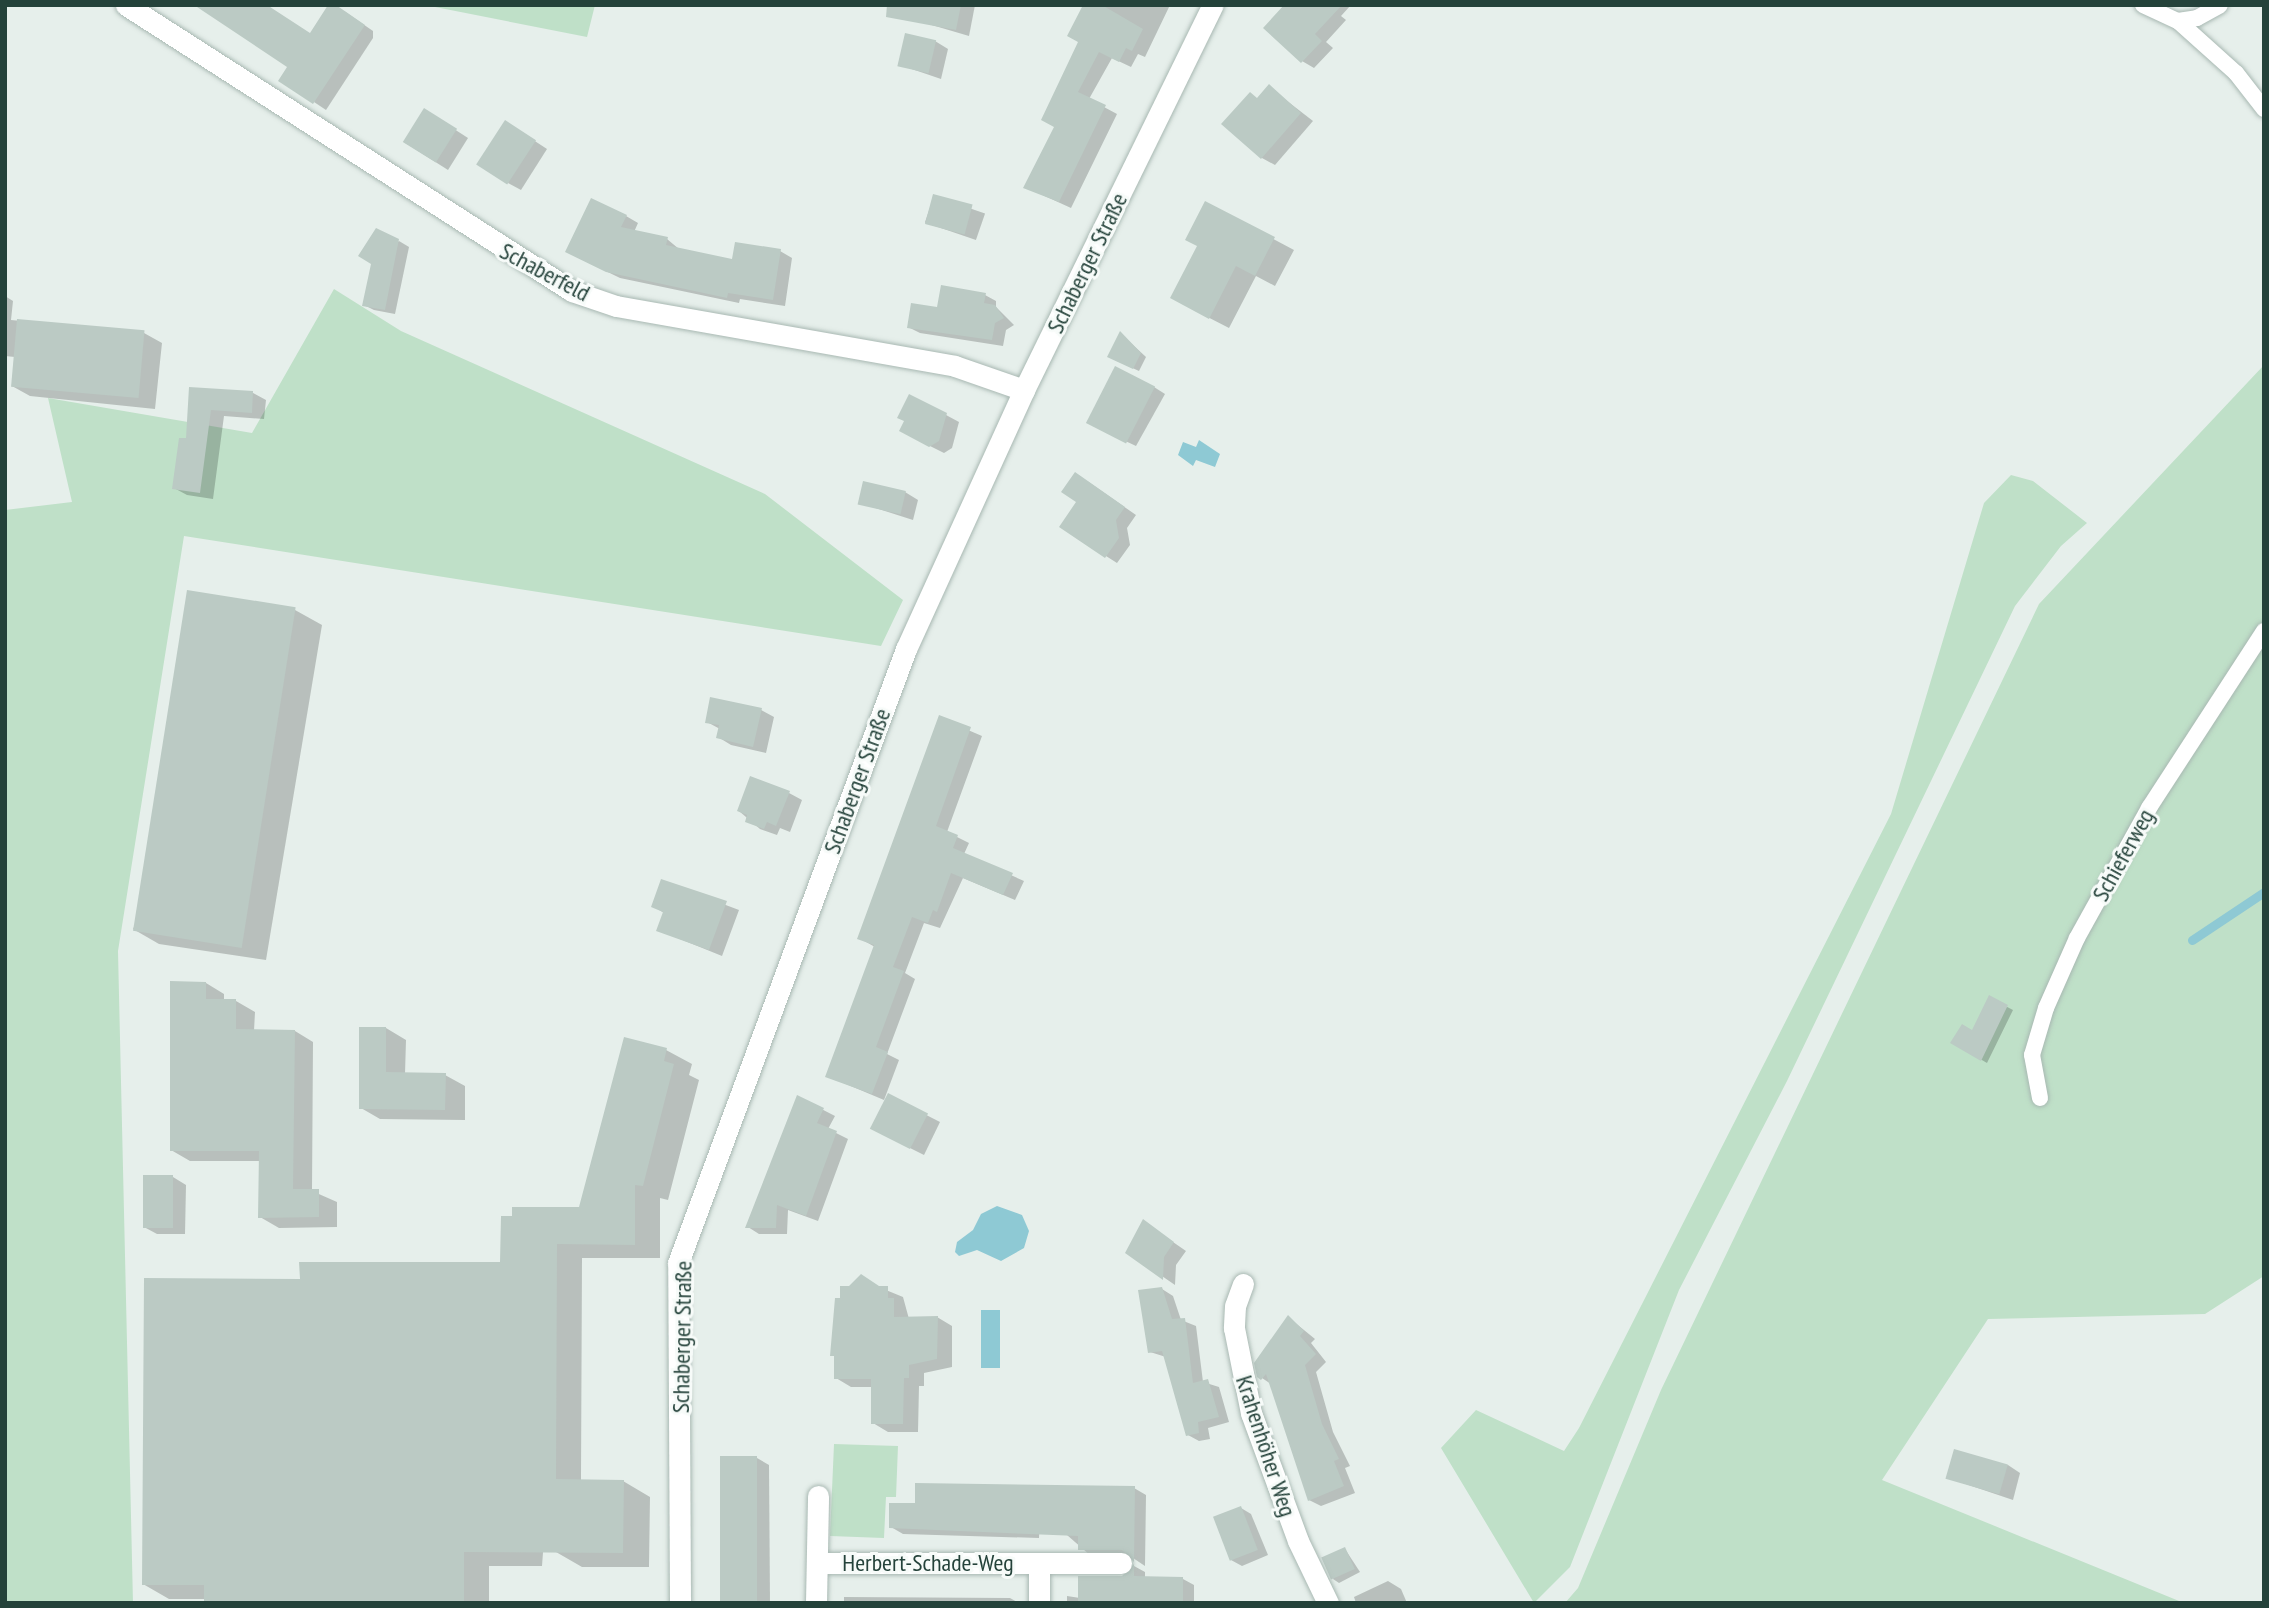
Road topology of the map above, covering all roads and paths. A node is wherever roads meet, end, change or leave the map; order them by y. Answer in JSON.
{"nodes":[{"id":1,"x":126,"y":5,"type":"edge"},
{"id":2,"x":1213,"y":5,"type":"edge"},
{"id":3,"x":2143,"y":5,"type":"edge"},
{"id":4,"x":2220,"y":5,"type":"edge"},
{"id":5,"x":2178,"y":21,"type":"junction"},
{"id":6,"x":2264,"y":109,"type":"edge"},
{"id":7,"x":1024,"y":390,"type":"junction"},
{"id":8,"x":2264,"y":631,"type":"edge"},
{"id":9,"x":2040,"y":1098,"type":"dead end"},
{"id":10,"x":1243,"y":1284,"type":"dead end"},
{"id":11,"x":818,"y":1496,"type":"dead end"},
{"id":12,"x":817,"y":1563,"type":"junction"},
{"id":13,"x":1040,"y":1563,"type":"junction"},
{"id":14,"x":1121,"y":1563,"type":"dead end"},
{"id":15,"x":680,"y":1603,"type":"edge"},
{"id":16,"x":816,"y":1603,"type":"edge"},
{"id":17,"x":1039,"y":1603,"type":"edge"},
{"id":18,"x":1328,"y":1603,"type":"edge"}],
"edges":[{"from":1,"to":7,"type":"street","name":"Schaberfeld"},
{"from":2,"to":7,"type":"street","name":"Schaberger Straße"},
{"from":3,"to":5,"type":"lane"},
{"from":4,"to":5,"type":"lane"},
{"from":5,"to":6,"type":"lane"},
{"from":7,"to":15,"type":"street","name":"Schaberger Straße"},
{"from":8,"to":9,"type":"lane","name":"Schieferweg"},
{"from":10,"to":18,"type":"street","name":"Krahenhöher Weg"},
{"from":11,"to":12,"type":"street","name":"Herbert-Schade-Weg"},
{"from":12,"to":13,"type":"street","name":"Herbert-Schade-Weg"},
{"from":12,"to":16,"type":"street","name":"Herbert-Schade-Weg"},
{"from":13,"to":14,"type":"street","name":"Herbert-Schade-Weg"},
{"from":13,"to":17,"type":"street","name":"Herbert-Schade-Weg"}]}
